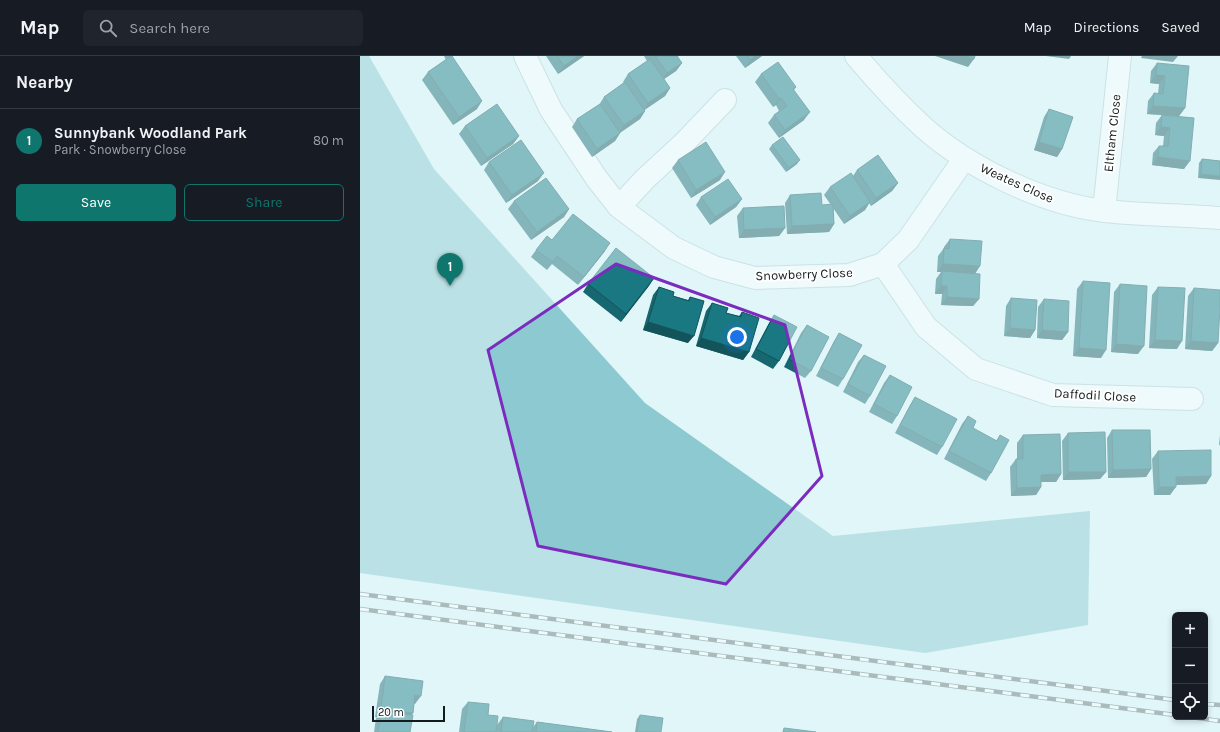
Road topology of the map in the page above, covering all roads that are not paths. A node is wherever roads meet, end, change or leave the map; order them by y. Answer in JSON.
{"nodes":[{"id":1,"x":525,"y":56,"type":"edge"},
{"id":2,"x":856,"y":56,"type":"edge"},
{"id":3,"x":1120,"y":56,"type":"edge"},
{"id":4,"x":725,"y":100,"type":"dead end"},
{"id":5,"x":964,"y":159,"type":"junction"},
{"id":6,"x":619,"y":207,"type":"junction"},
{"id":7,"x":1104,"y":211,"type":"junction"},
{"id":8,"x":1220,"y":218,"type":"edge"},
{"id":9,"x":883,"y":264,"type":"junction"},
{"id":10,"x":1192,"y":399,"type":"dead end"}],
"edges":[{"from":1,"to":6,"type":"street","name":"Snowberry Close"},
{"from":2,"to":5,"type":"street","name":"Weates Close"},
{"from":3,"to":7,"type":"street","name":"Eltham Close"},
{"from":4,"to":6,"type":"street"},
{"from":5,"to":7,"type":"street","name":"Weates Close"},
{"from":5,"to":9,"type":"street","name":"Snowberry Close"},
{"from":6,"to":9,"type":"street","name":"Snowberry Close"},
{"from":7,"to":8,"type":"street","name":"Weates Close"},
{"from":9,"to":10,"type":"street","name":"Daffodil Close"}]}
